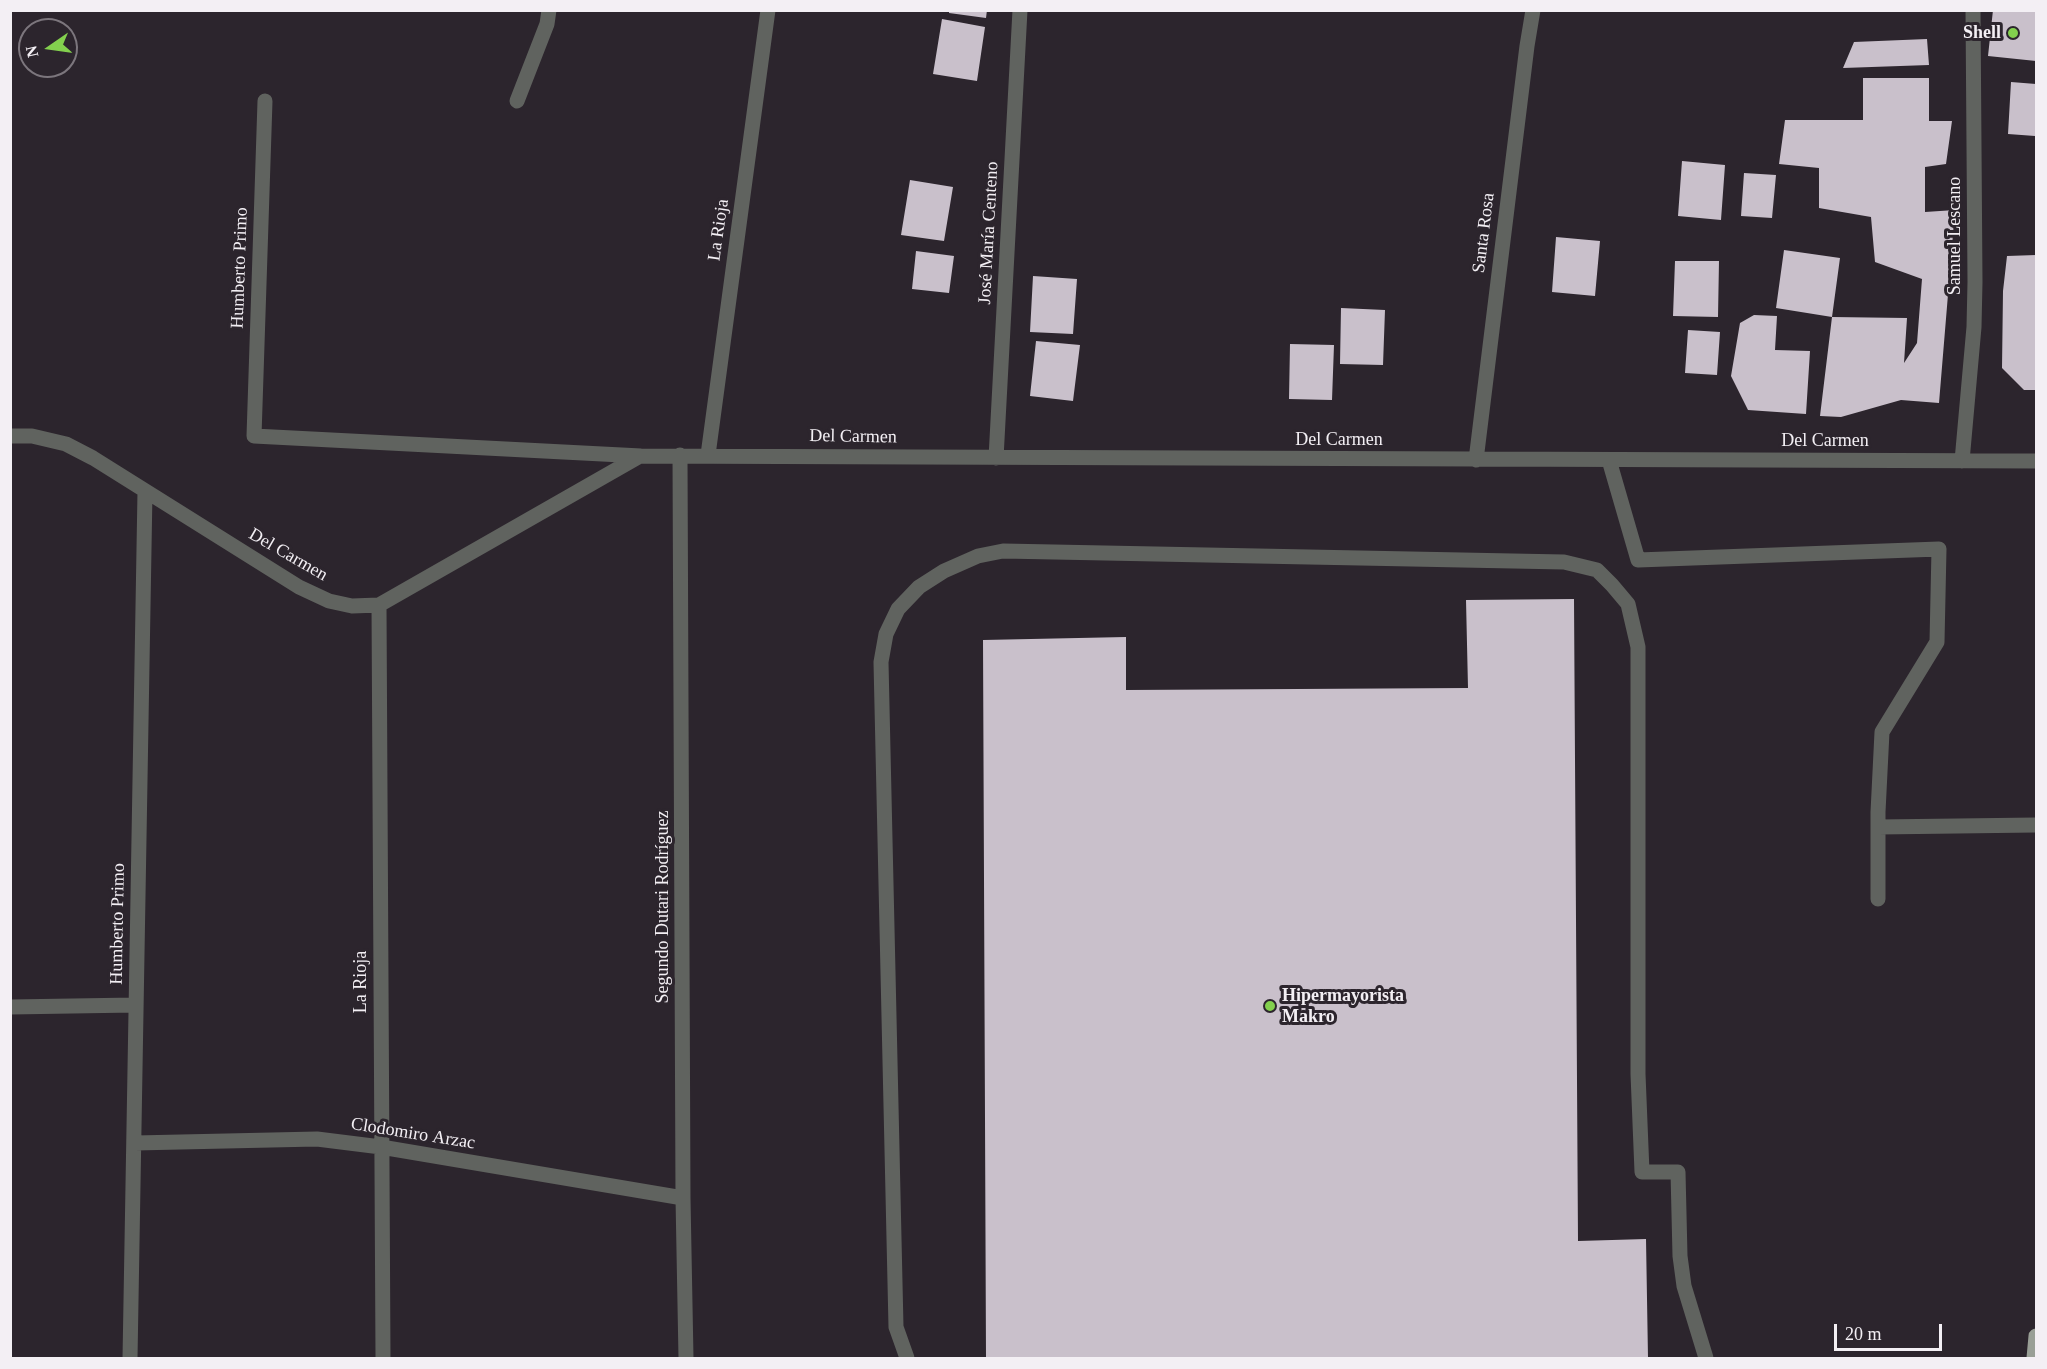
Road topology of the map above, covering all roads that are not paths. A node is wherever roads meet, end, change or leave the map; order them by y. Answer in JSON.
{"nodes":[{"id":1,"x":549,"y":10,"type":"edge"},
{"id":2,"x":768,"y":10,"type":"edge"},
{"id":3,"x":1020,"y":10,"type":"edge"},
{"id":4,"x":1533,"y":10,"type":"edge"},
{"id":5,"x":1973,"y":10,"type":"edge"},
{"id":6,"x":265,"y":101,"type":"dead end"},
{"id":7,"x":517,"y":101,"type":"dead end"},
{"id":8,"x":10,"y":436,"type":"edge"},
{"id":9,"x":254,"y":436,"type":"joint"},
{"id":10,"x":680,"y":455,"type":"junction"},
{"id":11,"x":708,"y":455,"type":"junction"},
{"id":12,"x":641,"y":456,"type":"junction"},
{"id":13,"x":996,"y":458,"type":"junction"},
{"id":14,"x":1476,"y":460,"type":"junction"},
{"id":15,"x":1609,"y":460,"type":"junction"},
{"id":16,"x":1962,"y":461,"type":"junction"},
{"id":17,"x":2037,"y":461,"type":"edge"},
{"id":18,"x":145,"y":491,"type":"junction"},
{"id":19,"x":379,"y":605,"type":"junction"},
{"id":20,"x":2037,"y":825,"type":"edge"},
{"id":21,"x":1878,"y":827,"type":"junction"},
{"id":22,"x":1878,"y":899,"type":"dead end"},
{"id":23,"x":135,"y":1005,"type":"junction"},
{"id":24,"x":10,"y":1007,"type":"edge"},
{"id":25,"x":135,"y":1143,"type":"junction"},
{"id":26,"x":381,"y":1147,"type":"junction"},
{"id":27,"x":683,"y":1198,"type":"junction"},
{"id":28,"x":2037,"y":1336,"type":"edge"},
{"id":29,"x":130,"y":1359,"type":"edge"},
{"id":30,"x":383,"y":1359,"type":"edge"},
{"id":31,"x":686,"y":1359,"type":"edge"},
{"id":32,"x":907,"y":1359,"type":"edge"},
{"id":33,"x":1706,"y":1359,"type":"edge"},
{"id":34,"x":2034,"y":1359,"type":"edge"}],
"edges":[{"from":1,"to":7,"type":"street"},
{"from":2,"to":11,"type":"street","name":"La Rioja"},
{"from":3,"to":13,"type":"street","name":"José María Centeno"},
{"from":4,"to":14,"type":"street","name":"Santa Rosa"},
{"from":5,"to":16,"type":"street","name":"Samuel Lescano"},
{"from":6,"to":9,"type":"street","name":"Humberto Primo"},
{"from":8,"to":18,"type":"street","name":"Del Carmen"},
{"from":9,"to":12,"type":"street","name":"Del Carmen"},
{"from":10,"to":11,"type":"street","name":"Del Carmen"},
{"from":10,"to":12,"type":"street","name":"Del Carmen"},
{"from":10,"to":27,"type":"street","name":"Segundo Dutari Rodríguez"},
{"from":11,"to":13,"type":"street","name":"Del Carmen"},
{"from":12,"to":19,"type":"street","name":"Del Carmen"},
{"from":13,"to":14,"type":"street","name":"Del Carmen"},
{"from":14,"to":15,"type":"street","name":"Del Carmen"},
{"from":15,"to":16,"type":"street","name":"Del Carmen"},
{"from":15,"to":21,"type":"street"},
{"from":16,"to":17,"type":"street","name":"Del Carmen"},
{"from":18,"to":19,"type":"street","name":"Del Carmen"},
{"from":18,"to":23,"type":"street","name":"Humberto Primo"},
{"from":19,"to":26,"type":"street","name":"La Rioja"},
{"from":20,"to":21,"type":"street"},
{"from":21,"to":22,"type":"street"},
{"from":23,"to":24,"type":"street"},
{"from":23,"to":25,"type":"street","name":"Humberto Primo"},
{"from":25,"to":26,"type":"street","name":"Clodomiro Arzac"},
{"from":25,"to":29,"type":"street","name":"Humberto Primo"},
{"from":26,"to":27,"type":"street","name":"Clodomiro Arzac"},
{"from":26,"to":30,"type":"street","name":"La Rioja"},
{"from":27,"to":31,"type":"street","name":"Segundo Dutari Rodríguez"},
{"from":28,"to":34,"type":"main road"},
{"from":32,"to":33,"type":"street"}]}
